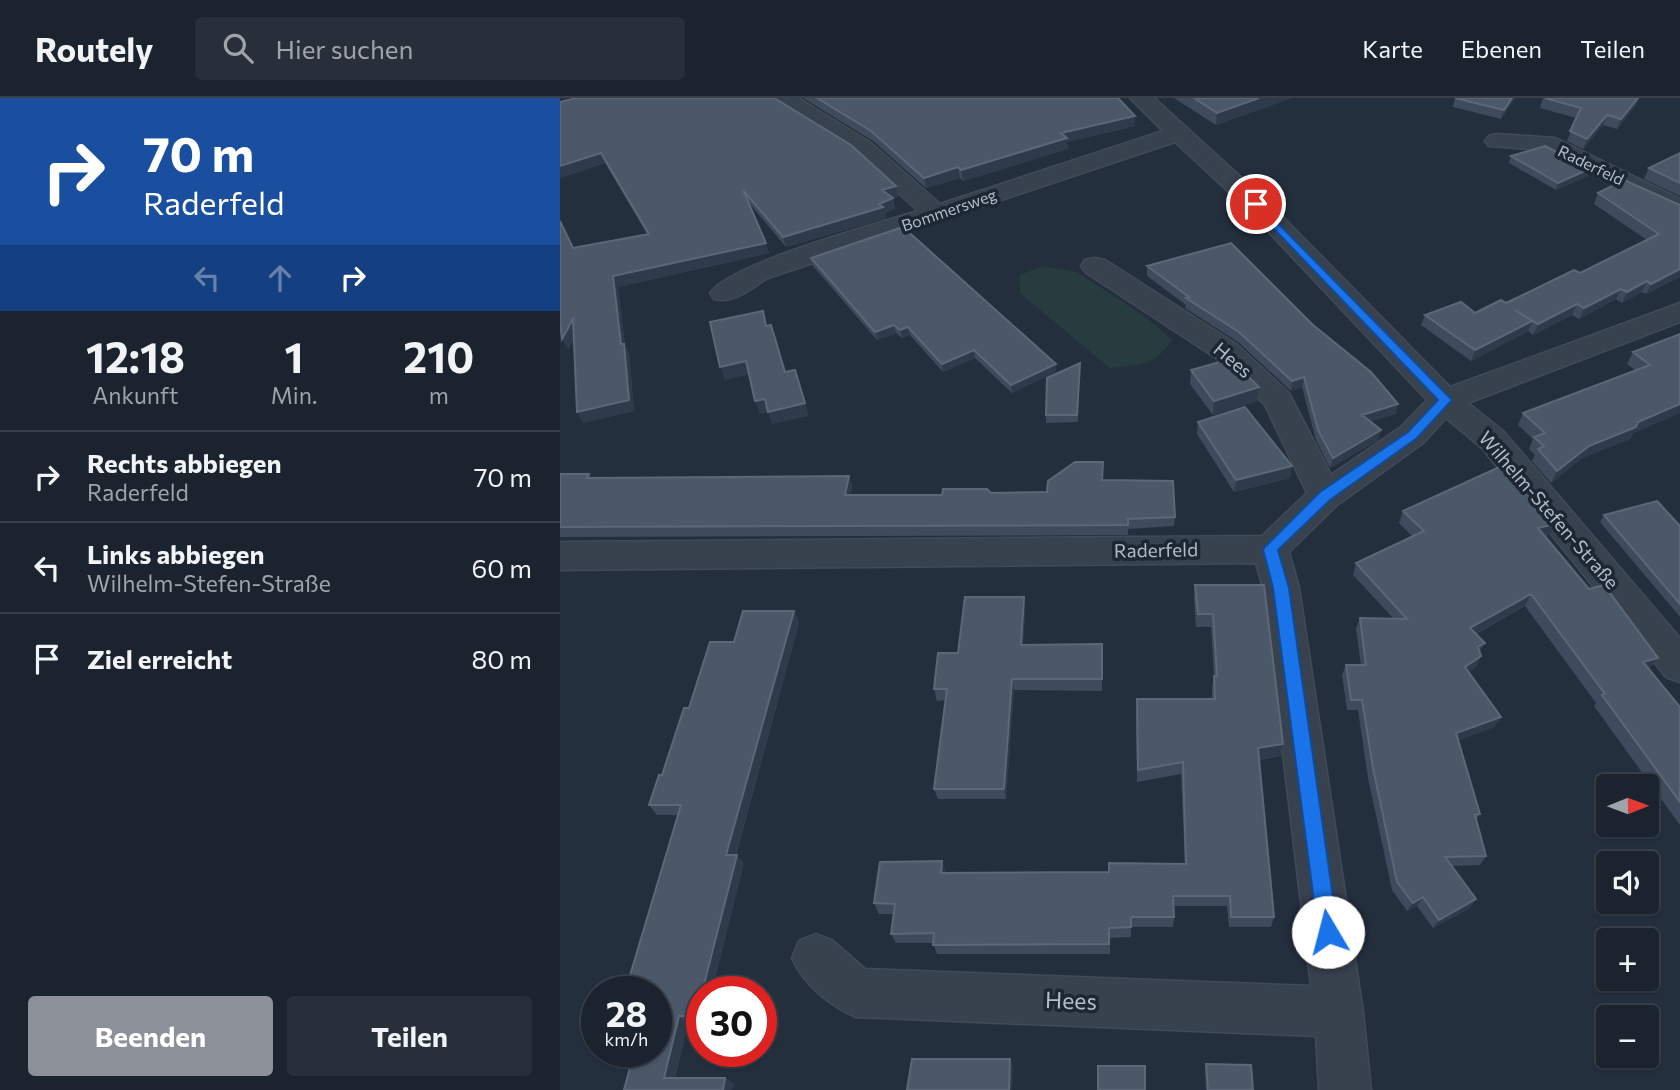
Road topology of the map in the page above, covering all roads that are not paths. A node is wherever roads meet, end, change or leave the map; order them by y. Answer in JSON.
{"nodes":[{"id":1,"x":782,"y":98,"type":"edge"},
{"id":2,"x":1141,"y":98,"type":"edge"},
{"id":3,"x":1177,"y":134,"type":"junction"},
{"id":4,"x":1497,"y":141,"type":"dead end"},
{"id":5,"x":1680,"y":209,"type":"edge"},
{"id":6,"x":937,"y":215,"type":"junction"},
{"id":7,"x":1095,"y":265,"type":"dead end"},
{"id":8,"x":724,"y":293,"type":"dead end"},
{"id":9,"x":1680,"y":312,"type":"edge"},
{"id":10,"x":1445,"y":400,"type":"junction"},
{"id":11,"x":1325,"y":496,"type":"junction"},
{"id":12,"x":1270,"y":549,"type":"junction"},
{"id":13,"x":560,"y":556,"type":"edge"},
{"id":14,"x":1680,"y":666,"type":"edge"},
{"id":15,"x":816,"y":958,"type":"dead end"},
{"id":16,"x":1339,"y":1012,"type":"junction"},
{"id":17,"x":1345,"y":1090,"type":"edge"}],
"edges":[{"from":1,"to":6,"type":"street"},
{"from":2,"to":3,"type":"street","name":"Wilhelm-Stefen-Straße"},
{"from":3,"to":6,"type":"street","name":"Bommersweg"},
{"from":3,"to":10,"type":"street","name":"Wilhelm-Stefen-Straße"},
{"from":4,"to":5,"type":"street","name":"Raderfeld"},
{"from":6,"to":8,"type":"street","name":"Bommersweg"},
{"from":7,"to":11,"type":"street","name":"Hees"},
{"from":9,"to":10,"type":"street"},
{"from":10,"to":11,"type":"street"},
{"from":10,"to":14,"type":"street","name":"Wilhelm-Stefen-Straße"},
{"from":11,"to":12,"type":"street"},
{"from":12,"to":13,"type":"street","name":"Raderfeld"},
{"from":12,"to":16,"type":"street"},
{"from":15,"to":16,"type":"street","name":"Hees"},
{"from":16,"to":17,"type":"street"}]}
